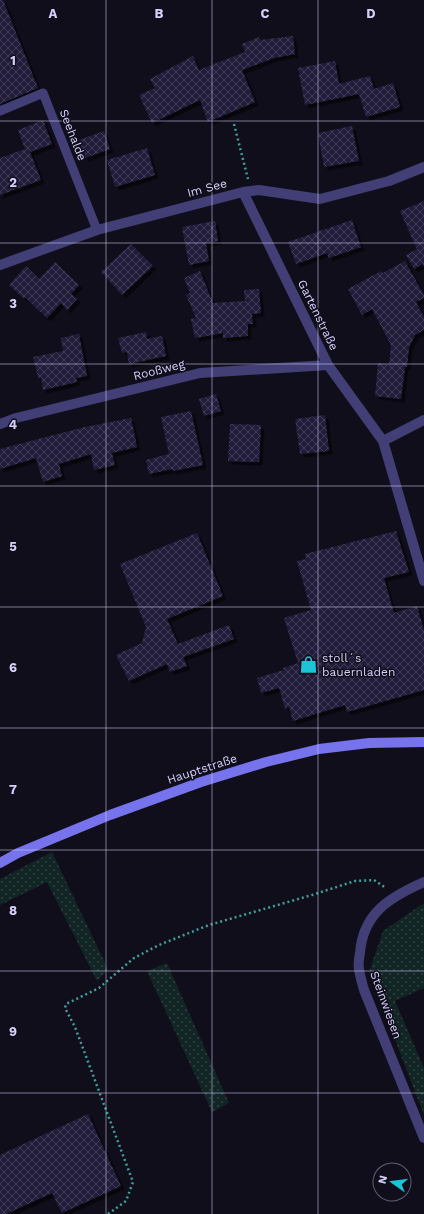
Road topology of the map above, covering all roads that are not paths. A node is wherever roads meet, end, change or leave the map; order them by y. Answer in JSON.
{"nodes":[{"id":1,"x":0,"y":112,"type":"edge"},
{"id":2,"x":424,"y":167,"type":"edge"},
{"id":3,"x":247,"y":192,"type":"junction"},
{"id":4,"x":97,"y":230,"type":"junction"},
{"id":5,"x":0,"y":266,"type":"edge"},
{"id":6,"x":328,"y":364,"type":"junction"},
{"id":7,"x":424,"y":420,"type":"edge"},
{"id":8,"x":0,"y":424,"type":"edge"},
{"id":9,"x":383,"y":441,"type":"junction"},
{"id":10,"x":424,"y":581,"type":"edge"},
{"id":11,"x":424,"y":742,"type":"edge"},
{"id":12,"x":0,"y":863,"type":"edge"},
{"id":13,"x":424,"y":882,"type":"edge"},
{"id":14,"x":424,"y":1138,"type":"edge"}],
"edges":[{"from":1,"to":4,"type":"lane","name":"Seehalde"},
{"from":2,"to":3,"type":"street","name":"Im See"},
{"from":3,"to":4,"type":"street","name":"Im See"},
{"from":3,"to":6,"type":"street","name":"Gartenstraße"},
{"from":4,"to":5,"type":"street","name":"Im See"},
{"from":6,"to":8,"type":"street","name":"Rooßweg"},
{"from":6,"to":9,"type":"street","name":"Gartenstraße"},
{"from":7,"to":9,"type":"street"},
{"from":9,"to":10,"type":"street","name":"Gartenstraße"},
{"from":11,"to":12,"type":"main road","name":"Hauptstraße"},
{"from":13,"to":14,"type":"street","name":"Steinwiesen"}]}
